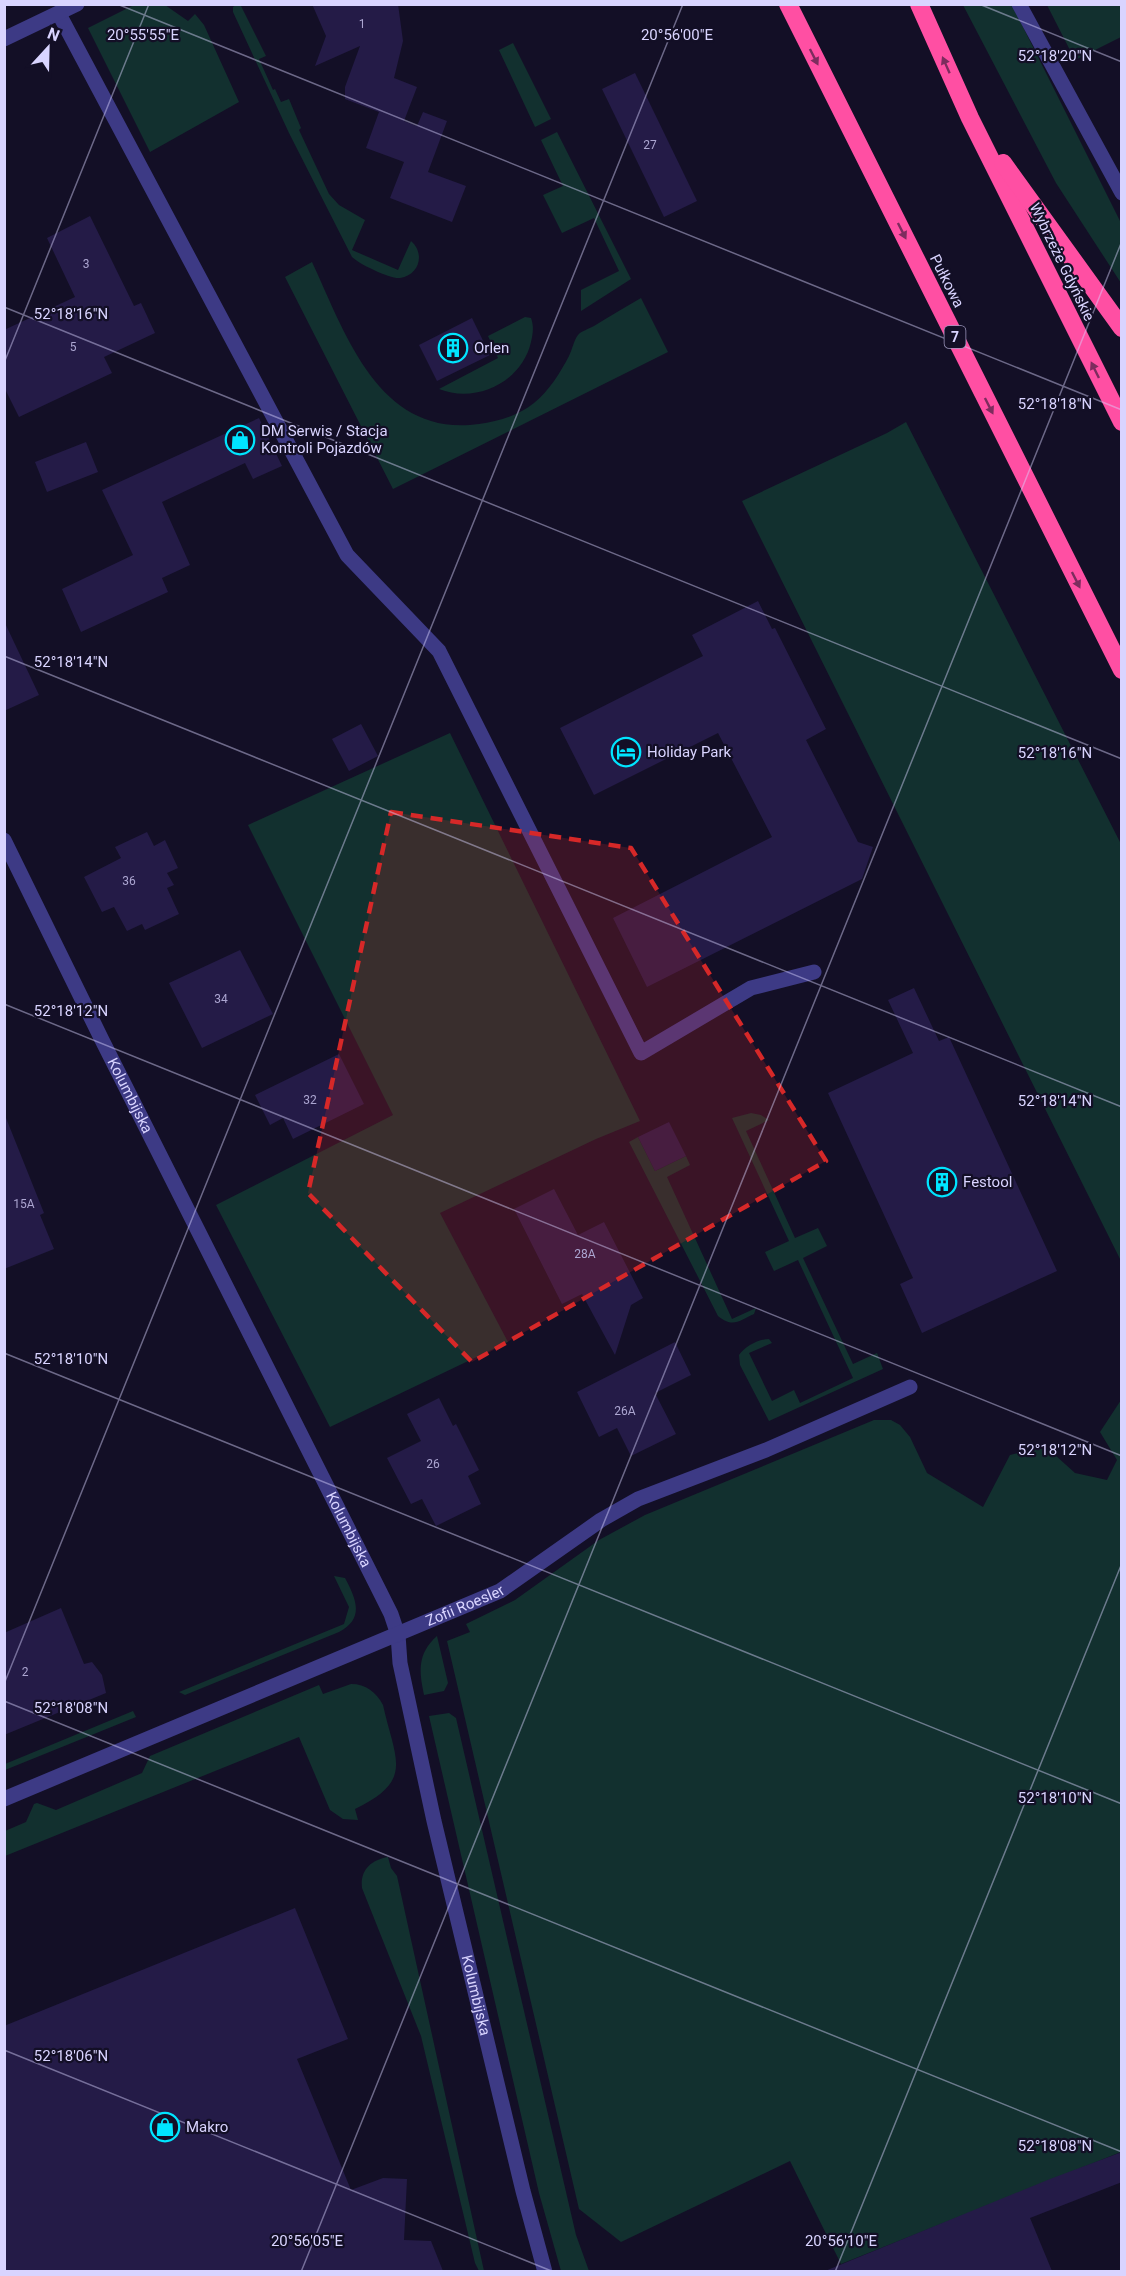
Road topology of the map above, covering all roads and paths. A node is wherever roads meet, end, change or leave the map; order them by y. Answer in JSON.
{"nodes":[{"id":1,"x":788,"y":4,"type":"edge"},
{"id":2,"x":919,"y":4,"type":"edge"},
{"id":3,"x":1019,"y":4,"type":"edge"},
{"id":4,"x":75,"y":5,"type":"edge"},
{"id":5,"x":58,"y":14,"type":"junction"},
{"id":6,"x":4,"y":39,"type":"edge"},
{"id":7,"x":970,"y":118,"type":"junction"},
{"id":8,"x":1122,"y":193,"type":"edge"},
{"id":9,"x":1122,"y":328,"type":"edge"},
{"id":10,"x":1122,"y":422,"type":"edge"},
{"id":11,"x":1122,"y":670,"type":"edge"},
{"id":12,"x":4,"y":840,"type":"edge"},
{"id":13,"x":814,"y":972,"type":"dead end"},
{"id":14,"x":910,"y":1388,"type":"dead end"},
{"id":15,"x":398,"y":1635,"type":"junction"},
{"id":16,"x":4,"y":1799,"type":"edge"},
{"id":17,"x":545,"y":2271,"type":"edge"}],
"edges":[{"from":1,"to":11,"type":"highway","name":"Pułkowa","number":"7","one_way":true},
{"from":7,"to":2,"type":"highway","one_way":true},
{"from":3,"to":8,"type":"street"},
{"from":4,"to":5,"type":"street"},
{"from":5,"to":6,"type":"street"},
{"from":5,"to":13,"type":"street"},
{"from":7,"to":9,"type":"highway"},
{"from":10,"to":7,"type":"highway","name":"Wybrzeże Gdyńskie","one_way":true},
{"from":12,"to":15,"type":"street","name":"Kolumbijska"},
{"from":14,"to":15,"type":"street","name":"Zofii Roesler"},
{"from":15,"to":16,"type":"street","name":"Zofii Roesler"},
{"from":15,"to":17,"type":"street","name":"Kolumbijska"}]}
